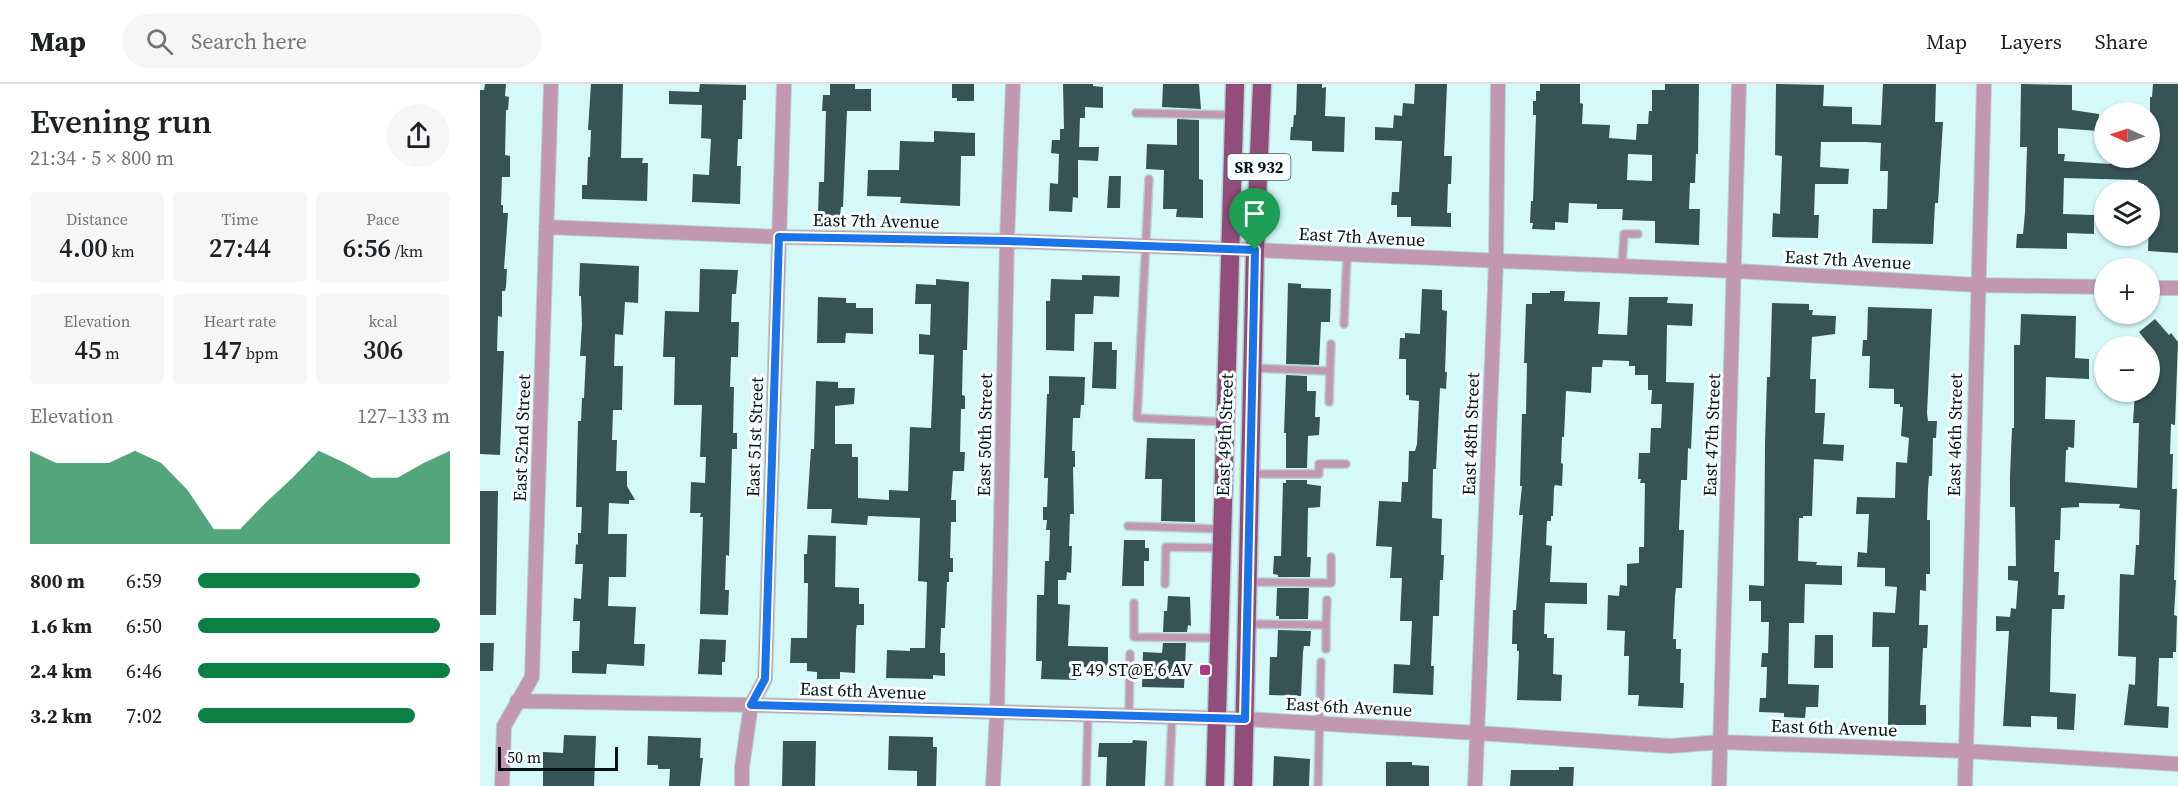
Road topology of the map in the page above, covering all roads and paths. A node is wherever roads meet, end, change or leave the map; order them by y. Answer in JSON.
{"nodes":[{"id":1,"x":551,"y":84,"type":"edge"},
{"id":2,"x":784,"y":84,"type":"edge"},
{"id":3,"x":1013,"y":84,"type":"edge"},
{"id":4,"x":1235,"y":84,"type":"edge"},
{"id":5,"x":1262,"y":84,"type":"edge"},
{"id":6,"x":1498,"y":84,"type":"edge"},
{"id":7,"x":1740,"y":84,"type":"edge"},
{"id":8,"x":1984,"y":84,"type":"edge"},
{"id":9,"x":1136,"y":113,"type":"dead end"},
{"id":10,"x":1234,"y":115,"type":"junction"},
{"id":11,"x":1149,"y":179,"type":"dead end"},
{"id":12,"x":546,"y":227,"type":"junction"},
{"id":13,"x":1638,"y":234,"type":"dead end"},
{"id":14,"x":779,"y":237,"type":"junction"},
{"id":15,"x":1007,"y":241,"type":"junction"},
{"id":16,"x":1146,"y":247,"type":"junction"},
{"id":17,"x":1230,"y":249,"type":"junction"},
{"id":18,"x":1255,"y":250,"type":"junction"},
{"id":19,"x":1347,"y":254,"type":"junction"},
{"id":20,"x":1496,"y":261,"type":"junction"},
{"id":21,"x":1622,"y":267,"type":"junction"},
{"id":22,"x":1735,"y":272,"type":"junction"},
{"id":23,"x":1977,"y":285,"type":"junction"},
{"id":24,"x":2094,"y":287,"type":"edge"},
{"id":25,"x":2160,"y":288,"type":"edge"},
{"id":26,"x":2178,"y":288,"type":"edge"},
{"id":27,"x":1344,"y":324,"type":"dead end"},
{"id":28,"x":1331,"y":344,"type":"dead end"},
{"id":29,"x":1253,"y":368,"type":"junction"},
{"id":30,"x":1330,"y":371,"type":"junction"},
{"id":31,"x":1329,"y":402,"type":"dead end"},
{"id":32,"x":1226,"y":422,"type":"junction"},
{"id":33,"x":1346,"y":464,"type":"dead end"},
{"id":34,"x":1250,"y":474,"type":"junction"},
{"id":35,"x":1128,"y":526,"type":"dead end"},
{"id":36,"x":1223,"y":529,"type":"junction"},
{"id":37,"x":1222,"y":548,"type":"junction"},
{"id":38,"x":1331,"y":557,"type":"dead end"},
{"id":39,"x":1248,"y":582,"type":"junction"},
{"id":40,"x":1165,"y":584,"type":"dead end"},
{"id":41,"x":1327,"y":600,"type":"dead end"},
{"id":42,"x":1134,"y":603,"type":"dead end"},
{"id":43,"x":1247,"y":624,"type":"junction"},
{"id":44,"x":1326,"y":625,"type":"junction"},
{"id":45,"x":1220,"y":638,"type":"junction"},
{"id":46,"x":1326,"y":649,"type":"dead end"},
{"id":47,"x":1130,"y":654,"type":"dead end"},
{"id":48,"x":1321,"y":662,"type":"dead end"},
{"id":49,"x":517,"y":701,"type":"junction"},
{"id":50,"x":751,"y":705,"type":"junction"},
{"id":51,"x":997,"y":713,"type":"junction"},
{"id":52,"x":1088,"y":715,"type":"junction"},
{"id":53,"x":1128,"y":716,"type":"junction"},
{"id":54,"x":1172,"y":717,"type":"junction"},
{"id":55,"x":1218,"y":718,"type":"junction"},
{"id":56,"x":1245,"y":719,"type":"junction"},
{"id":57,"x":1321,"y":724,"type":"junction"},
{"id":58,"x":1477,"y":733,"type":"junction"},
{"id":59,"x":1721,"y":742,"type":"junction"},
{"id":60,"x":1965,"y":751,"type":"junction"},
{"id":61,"x":2178,"y":764,"type":"edge"},
{"id":62,"x":502,"y":786,"type":"edge"},
{"id":63,"x":742,"y":786,"type":"edge"},
{"id":64,"x":993,"y":786,"type":"edge"},
{"id":65,"x":1086,"y":786,"type":"edge"},
{"id":66,"x":1169,"y":786,"type":"edge"},
{"id":67,"x":1215,"y":786,"type":"edge"},
{"id":68,"x":1243,"y":786,"type":"edge"},
{"id":69,"x":1318,"y":786,"type":"edge"},
{"id":70,"x":1475,"y":786,"type":"edge"},
{"id":71,"x":1719,"y":786,"type":"edge"},
{"id":72,"x":1965,"y":786,"type":"edge"}],
"edges":[{"from":1,"to":12,"type":"street","name":"East 52nd Street"},
{"from":2,"to":14,"type":"street","name":"East 51st Street"},
{"from":3,"to":15,"type":"street","name":"East 50th Street"},
{"from":4,"to":10,"type":"main road","name":"East 49th Street","number":"SR 932"},
{"from":5,"to":18,"type":"main road","name":"East 49th Street","number":"SR 932"},
{"from":6,"to":20,"type":"street","name":"East 48th Street"},
{"from":7,"to":22,"type":"street","name":"East 47th Street"},
{"from":8,"to":23,"type":"street","name":"East 46th Street"},
{"from":9,"to":10,"type":"lane"},
{"from":10,"to":17,"type":"main road","name":"East 49th Street","number":"SR 932"},
{"from":11,"to":16,"type":"lane"},
{"from":12,"to":14,"type":"street","name":"East 7th Avenue"},
{"from":12,"to":49,"type":"street","name":"East 52nd Street"},
{"from":13,"to":21,"type":"lane"},
{"from":14,"to":15,"type":"street","name":"East 7th Avenue"},
{"from":14,"to":50,"type":"street","name":"East 51st Street"},
{"from":15,"to":16,"type":"street","name":"East 7th Avenue"},
{"from":15,"to":51,"type":"street","name":"East 50th Street"},
{"from":16,"to":17,"type":"street","name":"East 7th Avenue"},
{"from":16,"to":32,"type":"lane"},
{"from":17,"to":18,"type":"street","name":"East 7th Avenue"},
{"from":17,"to":32,"type":"main road","name":"East 49th Street","number":"SR 932"},
{"from":18,"to":19,"type":"street","name":"East 7th Avenue"},
{"from":18,"to":29,"type":"main road","name":"East 49th Street","number":"SR 932"},
{"from":19,"to":20,"type":"street","name":"East 7th Avenue"},
{"from":19,"to":27,"type":"lane"},
{"from":20,"to":21,"type":"street","name":"East 7th Avenue"},
{"from":20,"to":58,"type":"street","name":"East 48th Street"},
{"from":21,"to":22,"type":"street","name":"East 7th Avenue"},
{"from":22,"to":23,"type":"street","name":"East 7th Avenue"},
{"from":22,"to":59,"type":"street","name":"East 47th Street"},
{"from":23,"to":24,"type":"street","name":"East 7th Avenue"},
{"from":23,"to":60,"type":"street","name":"East 46th Street"},
{"from":25,"to":26,"type":"street"},
{"from":28,"to":30,"type":"lane"},
{"from":29,"to":30,"type":"lane"},
{"from":29,"to":34,"type":"main road","name":"East 49th Street","number":"SR 932"},
{"from":30,"to":31,"type":"lane"},
{"from":32,"to":36,"type":"main road","name":"East 49th Street","number":"SR 932"},
{"from":33,"to":34,"type":"lane"},
{"from":34,"to":39,"type":"main road","name":"East 49th Street","number":"SR 932"},
{"from":35,"to":36,"type":"lane"},
{"from":36,"to":37,"type":"main road","name":"East 49th Street","number":"SR 932"},
{"from":37,"to":40,"type":"lane"},
{"from":37,"to":45,"type":"main road","name":"East 49th Street","number":"SR 932"},
{"from":38,"to":39,"type":"lane"},
{"from":39,"to":43,"type":"main road","name":"East 49th Street","number":"SR 932"},
{"from":41,"to":44,"type":"lane"},
{"from":42,"to":45,"type":"lane"},
{"from":43,"to":44,"type":"lane"},
{"from":43,"to":56,"type":"main road","name":"East 49th Street","number":"SR 932"},
{"from":44,"to":46,"type":"lane"},
{"from":45,"to":55,"type":"main road","name":"East 49th Street","number":"SR 932"},
{"from":47,"to":53,"type":"lane"},
{"from":48,"to":57,"type":"lane"},
{"from":49,"to":50,"type":"street","name":"East 6th Avenue"},
{"from":49,"to":62,"type":"street","name":"East 52nd Street"},
{"from":50,"to":51,"type":"street","name":"East 6th Avenue"},
{"from":50,"to":63,"type":"street","name":"East 51st Street"},
{"from":51,"to":52,"type":"street","name":"East 6th Avenue"},
{"from":51,"to":64,"type":"street","name":"East 50th Street"},
{"from":52,"to":53,"type":"street","name":"East 6th Avenue"},
{"from":52,"to":65,"type":"lane"},
{"from":53,"to":54,"type":"street","name":"East 6th Avenue"},
{"from":54,"to":55,"type":"street","name":"East 6th Avenue"},
{"from":54,"to":66,"type":"lane"},
{"from":55,"to":56,"type":"street","name":"East 6th Avenue"},
{"from":55,"to":67,"type":"main road","name":"East 49th Street","number":"SR 932"},
{"from":56,"to":57,"type":"street","name":"East 6th Avenue"},
{"from":56,"to":68,"type":"main road","name":"East 49th Street","number":"SR 932"},
{"from":57,"to":58,"type":"street","name":"East 6th Avenue"},
{"from":57,"to":69,"type":"lane"},
{"from":58,"to":59,"type":"street","name":"East 6th Avenue"},
{"from":58,"to":70,"type":"street","name":"East 48th Street"},
{"from":59,"to":60,"type":"street","name":"East 6th Avenue"},
{"from":59,"to":71,"type":"street","name":"East 47th Street"},
{"from":60,"to":61,"type":"street","name":"East 6th Avenue"},
{"from":60,"to":72,"type":"street","name":"East 46th Street"}]}
